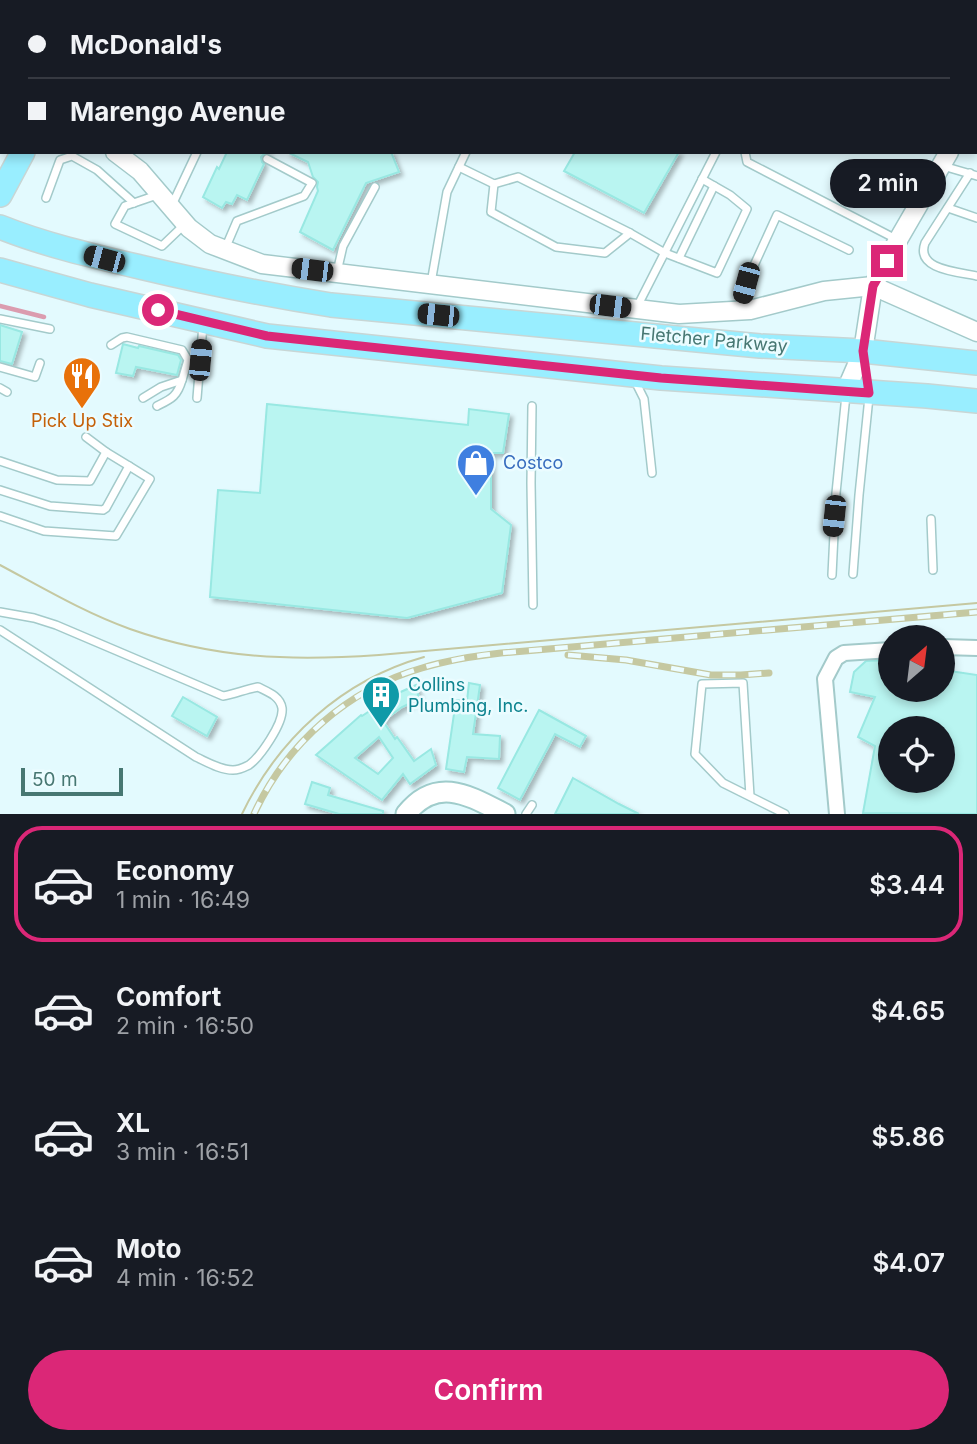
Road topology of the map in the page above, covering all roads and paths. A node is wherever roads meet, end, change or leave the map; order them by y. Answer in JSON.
{"nodes":[{"id":1,"x":22,"y":154,"type":"edge"},
{"id":2,"x":196,"y":154,"type":"edge"},
{"id":3,"x":465,"y":154,"type":"edge"},
{"id":4,"x":715,"y":154,"type":"edge"},
{"id":5,"x":745,"y":154,"type":"edge"},
{"id":6,"x":125,"y":155,"type":"edge"},
{"id":7,"x":267,"y":159,"type":"dead end"},
{"id":8,"x":946,"y":159,"type":"edge"},
{"id":9,"x":458,"y":167,"type":"junction"},
{"id":10,"x":974,"y":174,"type":"edge"},
{"id":11,"x":702,"y":179,"type":"junction"},
{"id":12,"x":494,"y":184,"type":"junction"},
{"id":13,"x":714,"y":186,"type":"junction"},
{"id":14,"x":375,"y":187,"type":"dead end"},
{"id":15,"x":0,"y":195,"type":"edge"},
{"id":16,"x":46,"y":198,"type":"dead end"},
{"id":17,"x":165,"y":201,"type":"junction"},
{"id":18,"x":134,"y":203,"type":"junction"},
{"id":19,"x":948,"y":208,"type":"junction"},
{"id":20,"x":977,"y":218,"type":"edge"},
{"id":21,"x":186,"y":224,"type":"junction"},
{"id":22,"x":0,"y":227,"type":"edge"},
{"id":23,"x":630,"y":233,"type":"junction"},
{"id":24,"x":898,"y":240,"type":"junction"},
{"id":25,"x":225,"y":249,"type":"junction"},
{"id":26,"x":849,"y":250,"type":"dead end"},
{"id":27,"x":665,"y":253,"type":"junction"},
{"id":28,"x":678,"y":258,"type":"junction"},
{"id":29,"x":0,"y":270,"type":"edge"},
{"id":30,"x":337,"y":273,"type":"junction"},
{"id":31,"x":977,"y":276,"type":"edge"},
{"id":32,"x":430,"y":284,"type":"junction"},
{"id":33,"x":873,"y":286,"type":"junction"},
{"id":34,"x":636,"y":309,"type":"junction"},
{"id":35,"x":738,"y":311,"type":"junction"},
{"id":36,"x":0,"y":319,"type":"edge"},
{"id":37,"x":203,"y":321,"type":"junction"},
{"id":38,"x":50,"y":329,"type":"dead end"},
{"id":39,"x":977,"y":332,"type":"edge"},
{"id":40,"x":111,"y":345,"type":"dead end"},
{"id":41,"x":863,"y":351,"type":"junction"},
{"id":42,"x":40,"y":363,"type":"dead end"},
{"id":43,"x":977,"y":363,"type":"edge"},
{"id":44,"x":0,"y":367,"type":"edge"},
{"id":45,"x":632,"y":375,"type":"junction"},
{"id":46,"x":182,"y":380,"type":"junction"},
{"id":47,"x":846,"y":390,"type":"junction"},
{"id":48,"x":869,"y":393,"type":"junction"},
{"id":49,"x":144,"y":398,"type":"dead end"},
{"id":50,"x":197,"y":398,"type":"dead end"},
{"id":51,"x":977,"y":401,"type":"edge"},
{"id":52,"x":157,"y":406,"type":"dead end"},
{"id":53,"x":532,"y":406,"type":"dead end"},
{"id":54,"x":86,"y":437,"type":"dead end"},
{"id":55,"x":106,"y":452,"type":"junction"},
{"id":56,"x":0,"y":461,"type":"edge"},
{"id":57,"x":129,"y":466,"type":"junction"},
{"id":58,"x":652,"y":473,"type":"dead end"},
{"id":59,"x":0,"y":490,"type":"edge"},
{"id":60,"x":0,"y":516,"type":"edge"},
{"id":61,"x":931,"y":519,"type":"dead end"},
{"id":62,"x":933,"y":570,"type":"dead end"},
{"id":63,"x":853,"y":574,"type":"dead end"},
{"id":64,"x":832,"y":575,"type":"dead end"},
{"id":65,"x":533,"y":605,"type":"dead end"},
{"id":66,"x":0,"y":612,"type":"edge"},
{"id":67,"x":0,"y":630,"type":"edge"},
{"id":68,"x":956,"y":648,"type":"edge"},
{"id":69,"x":977,"y":648,"type":"edge"},
{"id":70,"x":878,"y":651,"type":"edge"},
{"id":71,"x":750,"y":796,"type":"junction"},
{"id":72,"x":532,"y":805,"type":"dead end"},
{"id":73,"x":406,"y":814,"type":"edge"},
{"id":74,"x":505,"y":814,"type":"edge"},
{"id":75,"x":526,"y":814,"type":"edge"},
{"id":76,"x":785,"y":814,"type":"edge"},
{"id":77,"x":837,"y":814,"type":"edge"}],
"edges":[{"from":1,"to":15,"type":"main road"},
{"from":2,"to":17,"type":"lane"},
{"from":3,"to":9,"type":"lane"},
{"from":4,"to":11,"type":"lane"},
{"from":5,"to":24,"type":"lane"},
{"from":6,"to":17,"type":"street"},
{"from":7,"to":25,"type":"lane"},
{"from":8,"to":10,"type":"lane"},
{"from":8,"to":24,"type":"street"},
{"from":9,"to":12,"type":"lane"},
{"from":9,"to":32,"type":"lane"},
{"from":10,"to":19,"type":"lane"},
{"from":11,"to":13,"type":"lane"},
{"from":11,"to":27,"type":"lane"},
{"from":12,"to":23,"type":"lane"},
{"from":12,"to":23,"type":"lane"},
{"from":13,"to":28,"type":"lane"},
{"from":13,"to":28,"type":"lane"},
{"from":14,"to":30,"type":"lane"},
{"from":16,"to":18,"type":"lane"},
{"from":17,"to":18,"type":"lane"},
{"from":17,"to":21,"type":"street"},
{"from":18,"to":21,"type":"lane"},
{"from":19,"to":20,"type":"lane"},
{"from":19,"to":31,"type":"lane"},
{"from":21,"to":25,"type":"street"},
{"from":22,"to":41,"type":"main road","name":"Fletcher Parkway"},
{"from":23,"to":27,"type":"lane"},
{"from":24,"to":33,"type":"street"},
{"from":25,"to":30,"type":"street"},
{"from":26,"to":35,"type":"lane"},
{"from":27,"to":28,"type":"lane"},
{"from":27,"to":34,"type":"lane"},
{"from":29,"to":37,"type":"main road"},
{"from":30,"to":32,"type":"street"},
{"from":32,"to":34,"type":"street"},
{"from":33,"to":35,"type":"street"},
{"from":33,"to":39,"type":"street"},
{"from":33,"to":41,"type":"street"},
{"from":34,"to":35,"type":"street"},
{"from":36,"to":38,"type":"lane"},
{"from":37,"to":45,"type":"main road"},
{"from":37,"to":50,"type":"lane"},
{"from":40,"to":46,"type":"lane"},
{"from":41,"to":43,"type":"main road","name":"Fletcher Parkway"},
{"from":41,"to":47,"type":"street"},
{"from":41,"to":48,"type":"street"},
{"from":42,"to":44,"type":"lane"},
{"from":45,"to":47,"type":"main road"},
{"from":45,"to":58,"type":"lane"},
{"from":46,"to":49,"type":"lane"},
{"from":46,"to":52,"type":"lane"},
{"from":47,"to":48,"type":"main road"},
{"from":47,"to":64,"type":"lane"},
{"from":48,"to":51,"type":"main road"},
{"from":48,"to":63,"type":"lane"},
{"from":53,"to":65,"type":"lane"},
{"from":54,"to":55,"type":"lane"},
{"from":55,"to":56,"type":"lane"},
{"from":55,"to":57,"type":"lane"},
{"from":57,"to":59,"type":"lane"},
{"from":57,"to":60,"type":"lane"},
{"from":61,"to":62,"type":"lane"},
{"from":66,"to":67,"type":"lane"},
{"from":68,"to":69,"type":"street"},
{"from":70,"to":77,"type":"street"},
{"from":71,"to":71,"type":"lane"},
{"from":71,"to":76,"type":"lane"},
{"from":72,"to":75,"type":"lane"},
{"from":73,"to":74,"type":"main road"}]}
